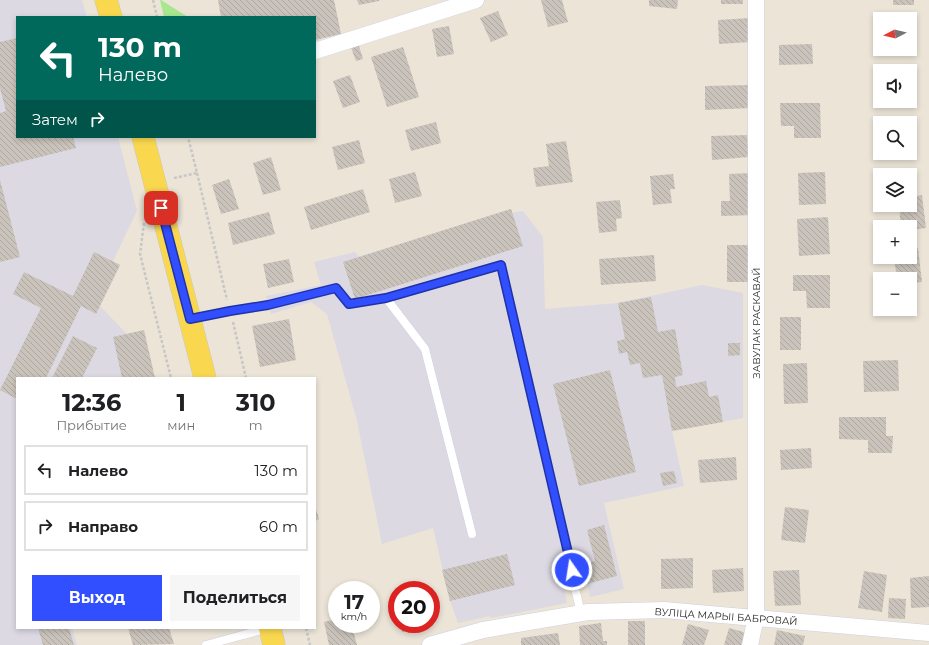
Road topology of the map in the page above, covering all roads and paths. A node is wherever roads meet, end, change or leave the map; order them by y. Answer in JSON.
{"nodes":[{"id":1,"x":106,"y":0,"type":"edge"},
{"id":2,"x":153,"y":0,"type":"edge"},
{"id":3,"x":476,"y":0,"type":"edge"},
{"id":4,"x":756,"y":0,"type":"edge"},
{"id":5,"x":110,"y":16,"type":"edge"},
{"id":6,"x":157,"y":16,"type":"edge"},
{"id":7,"x":316,"y":51,"type":"edge"},
{"id":8,"x":143,"y":138,"type":"edge"},
{"id":9,"x":188,"y":138,"type":"edge"},
{"id":10,"x":197,"y":173,"type":"junction"},
{"id":11,"x":175,"y":184,"type":"dead end"},
{"id":12,"x":143,"y":217,"type":"dead end"},
{"id":13,"x":386,"y":298,"type":"junction"},
{"id":14,"x":230,"y":311,"type":"junction"},
{"id":15,"x":190,"y":319,"type":"junction"},
{"id":16,"x":171,"y":377,"type":"edge"},
{"id":17,"x":205,"y":377,"type":"edge"},
{"id":18,"x":246,"y":377,"type":"edge"},
{"id":19,"x":472,"y":534,"type":"dead end"},
{"id":20,"x":581,"y":614,"type":"junction"},
{"id":21,"x":756,"y":617,"type":"junction"},
{"id":22,"x":265,"y":629,"type":"edge"},
{"id":23,"x":269,"y":629,"type":"edge"},
{"id":24,"x":306,"y":629,"type":"edge"},
{"id":25,"x":929,"y":633,"type":"edge"},
{"id":26,"x":206,"y":645,"type":"edge"},
{"id":27,"x":274,"y":645,"type":"edge"},
{"id":28,"x":310,"y":645,"type":"edge"},
{"id":29,"x":430,"y":645,"type":"edge"},
{"id":30,"x":750,"y":645,"type":"edge"}],
"edges":[{"from":1,"to":5,"type":"main road"},
{"from":2,"to":6,"type":"path"},
{"from":3,"to":7,"type":"street"},
{"from":4,"to":21,"type":"street","name":"ЗАВУЛАК РАСКАВАЙ"},
{"from":8,"to":15,"type":"main road"},
{"from":9,"to":10,"type":"path"},
{"from":10,"to":11,"type":"path"},
{"from":10,"to":14,"type":"path"},
{"from":12,"to":16,"type":"path"},
{"from":13,"to":14,"type":"lane"},
{"from":13,"to":19,"type":"lane"},
{"from":13,"to":20,"type":"lane"},
{"from":14,"to":15,"type":"lane"},
{"from":14,"to":18,"type":"path"},
{"from":15,"to":17,"type":"main road"},
{"from":20,"to":21,"type":"street","name":"ВУЛІЦА МАРЫІ БАБРОВАЙ"},
{"from":20,"to":29,"type":"street","name":"ВУЛІЦА МАРЫІ БАБРОВАЙ"},
{"from":21,"to":25,"type":"street","name":"ВУЛІЦА МАРЫІ БАБРОВАЙ"},
{"from":21,"to":30,"type":"street","name":"ЗАВУЛАК РАСКАВАЙ"},
{"from":22,"to":26,"type":"lane"},
{"from":23,"to":27,"type":"main road"},
{"from":24,"to":28,"type":"path"}]}
